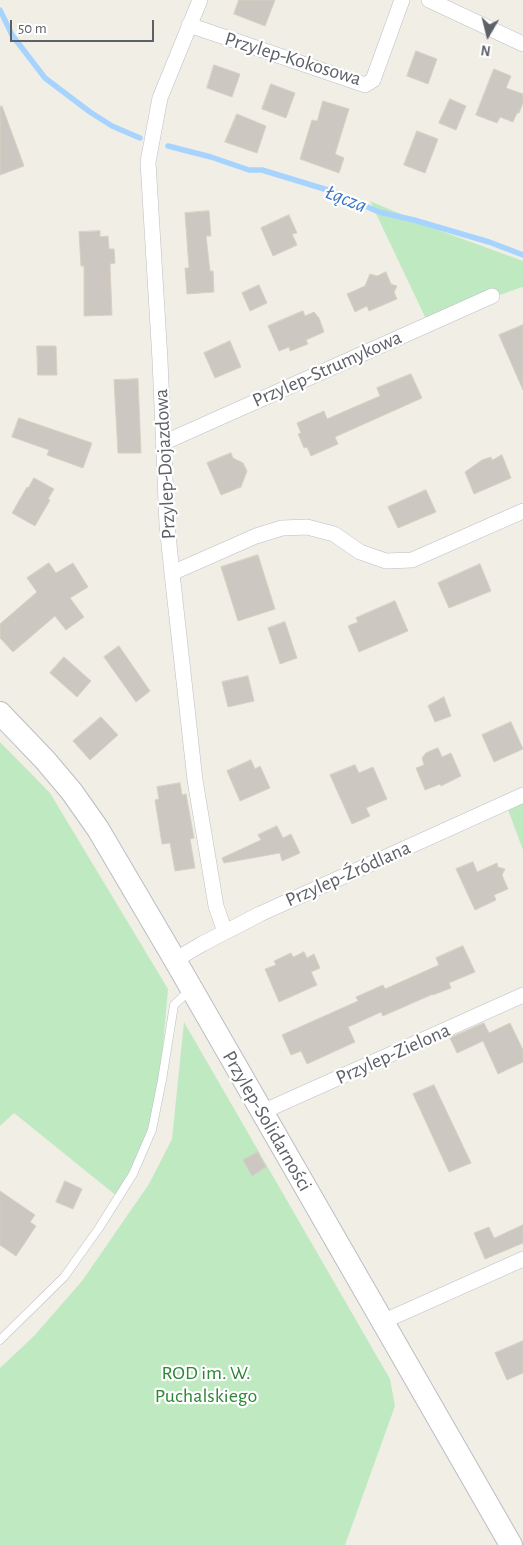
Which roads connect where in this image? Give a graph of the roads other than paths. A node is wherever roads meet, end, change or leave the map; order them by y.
1 (200, 0) edge
2 (402, 0) edge
3 (429, 0) edge
4 (189, 25) junction
5 (523, 44) edge
6 (492, 296) dead end
7 (163, 443) junction
8 (523, 512) edge
9 (172, 573) junction
10 (0, 713) edge
11 (523, 795) edge
12 (225, 932) junction
13 (175, 960) junction
14 (192, 989) junction
15 (523, 996) edge
16 (262, 1112) junction
17 (523, 1260) edge
18 (382, 1322) junction
19 (0, 1340) edge
20 (511, 1545) edge

1 - 4 street, Przylep-Dojazdowa
2 - 4 street, Przylep-Kokosowa
3 - 5 street
4 - 7 street, Przylep-Dojazdowa
6 - 7 street, Przylep-Strumykowa
7 - 9 street, Przylep-Dojazdowa
8 - 9 street
9 - 12 street, Przylep-Dojazdowa
10 - 13 main road, Przylep-Solidarności
11 - 12 street, Przylep-Źródlana
12 - 13 street, Przylep-Źródlana
13 - 14 main road, Przylep-Solidarności
14 - 16 main road, Przylep-Solidarności
14 - 19 lane
15 - 16 street, Przylep-Zielona
16 - 18 main road, Przylep-Solidarności
17 - 18 street
18 - 20 main road, Przylep-Solidarności

